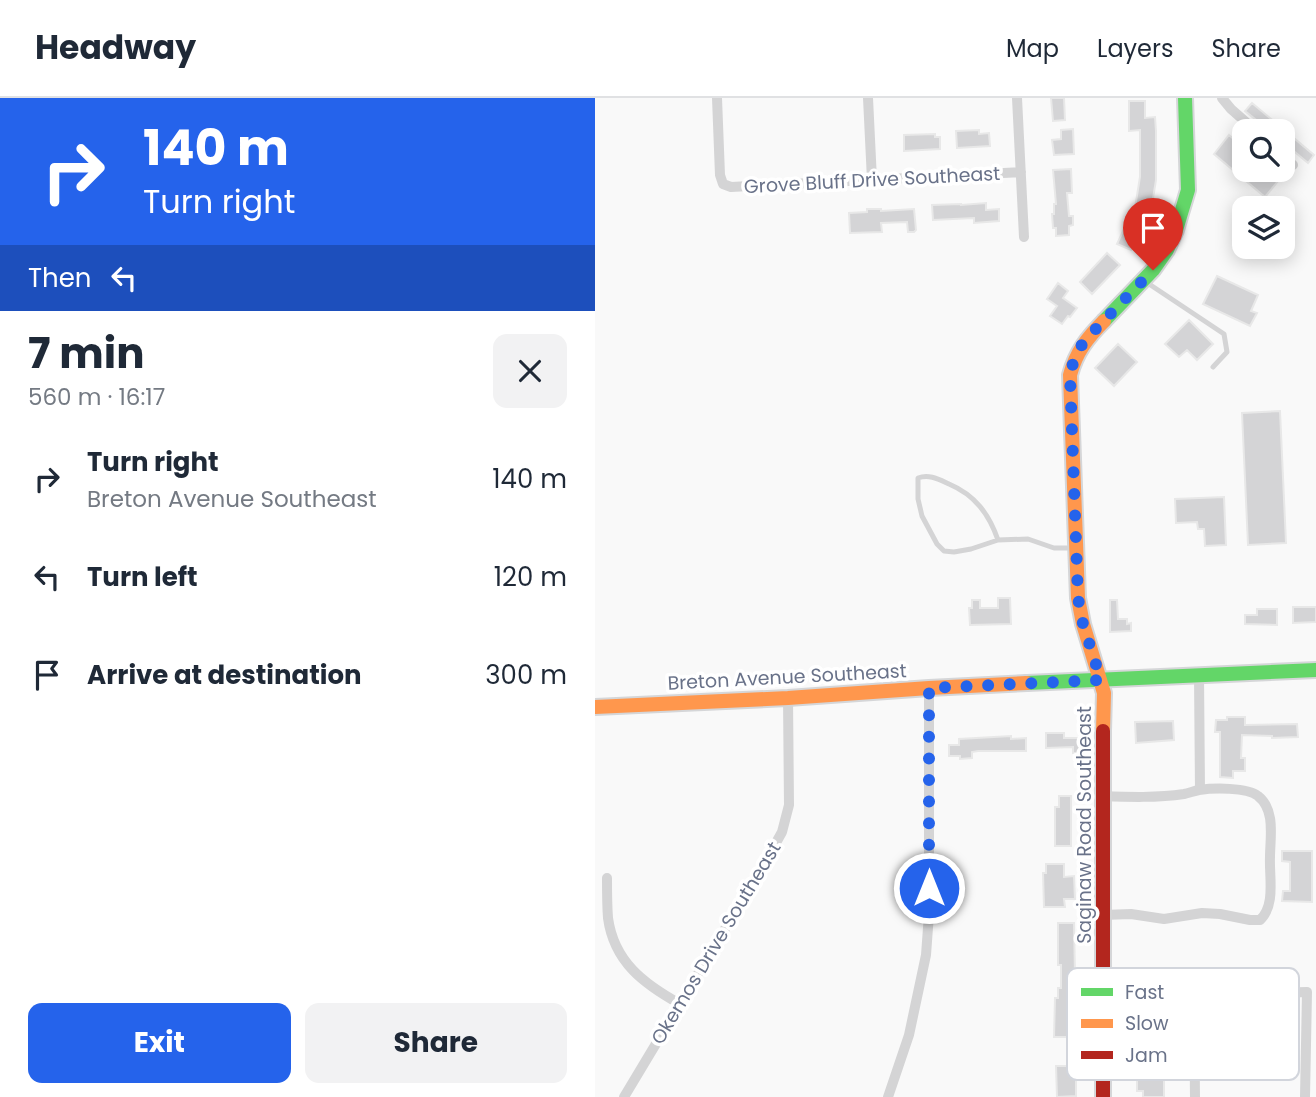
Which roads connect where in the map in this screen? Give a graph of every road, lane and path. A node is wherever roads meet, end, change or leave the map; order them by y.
1 (717, 98) edge
2 (869, 98) edge
3 (1017, 98) edge
4 (1185, 98) edge
5 (1222, 98) edge
6 (1242, 119) edge
7 (1021, 172) junction
8 (872, 180) junction
9 (1024, 237) dead end
10 (1143, 280) junction
11 (1213, 367) dead end
12 (998, 540) junction
13 (1076, 548) junction
14 (1316, 670) edge
15 (1199, 676) junction
16 (1101, 680) junction
17 (929, 688) junction
18 (788, 698) junction
19 (595, 706) edge
20 (1200, 790) junction
21 (1102, 796) junction
22 (607, 878) dead end
23 (1103, 915) junction
24 (1103, 968) edge
25 (1299, 992) edge
26 (680, 1004) junction
27 (624, 1097) edge
28 (888, 1097) edge
29 (1305, 1097) edge

1 - 8 street, Grove Bluff Drive Southeast
2 - 8 street
3 - 7 street
4 - 10 street, Saginaw Road Southeast
5 - 6 street
7 - 8 street, Grove Bluff Drive Southeast
7 - 9 street
10 - 11 lane
10 - 13 street, Saginaw Road Southeast
12 - 12 lane
12 - 13 lane
13 - 16 street, Saginaw Road Southeast
14 - 15 street, Breton Avenue Southeast
15 - 16 street, Breton Avenue Southeast
15 - 20 street
16 - 17 street, Breton Avenue Southeast
16 - 21 street, Saginaw Road Southeast
17 - 18 street, Breton Avenue Southeast
17 - 28 street
18 - 19 street, Breton Avenue Southeast
18 - 26 street, Okemos Drive Southeast
20 - 21 street
20 - 23 street
21 - 23 street, Saginaw Road Southeast
22 - 26 street
23 - 24 street, Saginaw Road Southeast
25 - 29 street
26 - 27 street, Okemos Drive Southeast

